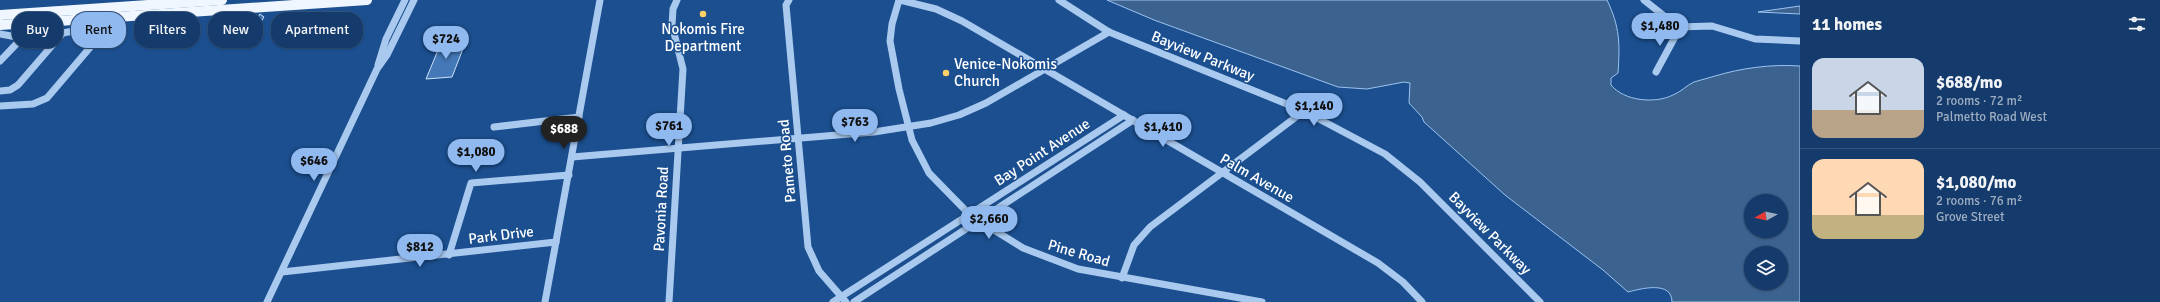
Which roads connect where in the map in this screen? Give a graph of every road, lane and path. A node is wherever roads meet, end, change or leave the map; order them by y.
1 (224, 0) edge
2 (367, 0) edge
3 (405, 0) edge
4 (414, 0) edge
5 (600, 0) edge
6 (677, 0) edge
7 (900, 0) edge
8 (1059, 0) edge
9 (1644, 0) edge
10 (787, 2) edge
11 (105, 8) junction
12 (125, 12) edge
13 (0, 15) edge
14 (126, 16) edge
15 (0, 19) edge
16 (71, 20) edge
17 (0, 25) edge
18 (1678, 27) junction
19 (1109, 32) junction
20 (0, 34) edge
21 (12, 36) edge
22 (1800, 41) edge
23 (13, 48) edge
24 (50, 48) edge
25 (90, 48) edge
26 (0, 62) edge
27 (377, 69) junction
28 (1046, 69) junction
29 (1656, 72) dead end
30 (0, 91) edge
31 (0, 106) edge
32 (1304, 111) junction
33 (1124, 115) junction
34 (579, 118) junction
35 (1133, 120) junction
36 (494, 127) dead end
37 (908, 128) junction
38 (798, 138) junction
39 (678, 148) junction
40 (572, 157) junction
41 (1222, 172) junction
42 (569, 176) junction
43 (970, 216) junction
44 (978, 221) junction
45 (556, 242) junction
46 (449, 255) junction
47 (282, 272) junction
48 (1122, 278) junction
49 (843, 300) edge
50 (267, 302) edge
51 (545, 302) edge
52 (669, 302) edge
53 (833, 302) edge
54 (854, 302) edge
55 (1262, 302) edge
56 (1422, 302) edge
57 (1540, 302) edge

1 - 11 main road
1 - 12 main road
2 - 14 main road
3 - 27 street
4 - 27 street
5 - 34 street
6 - 39 street, Pavonia Road
7 - 28 street, Palm Avenue
7 - 37 street, Pine Road
8 - 19 street, Bayview Parkway
9 - 18 street
10 - 38 street, Pameto Road
11 - 13 main road
11 - 15 main road
16 - 17 main road
18 - 22 street
18 - 29 street
19 - 28 street
19 - 32 street, Bayview Parkway
20 - 21 street
23 - 26 street
24 - 30 street
25 - 31 street
27 - 47 street
28 - 33 street, Palm Avenue
28 - 37 street
32 - 41 street
32 - 57 street, Bayview Parkway
33 - 35 street, Palm Avenue
33 - 43 street, Bay Point Avenue
34 - 36 street
34 - 40 street
35 - 41 street, Palm Avenue
35 - 44 street, Bay Point Avenue
37 - 38 street
37 - 43 street, Pine Road
38 - 39 street
38 - 49 street, Pameto Road
39 - 40 street
39 - 52 street, Pavonia Road
40 - 42 street
41 - 48 street
41 - 56 street, Palm Avenue
42 - 45 street
42 - 46 street
43 - 44 street, Pine Road
43 - 49 street, Bay Point Avenue
44 - 48 street, Pine Road
44 - 54 street, Bay Point Avenue
45 - 46 street, Park Drive
45 - 51 street
46 - 47 street, Park Drive
47 - 50 street
48 - 55 street, Pine Road
49 - 53 street, Bay Point Avenue

